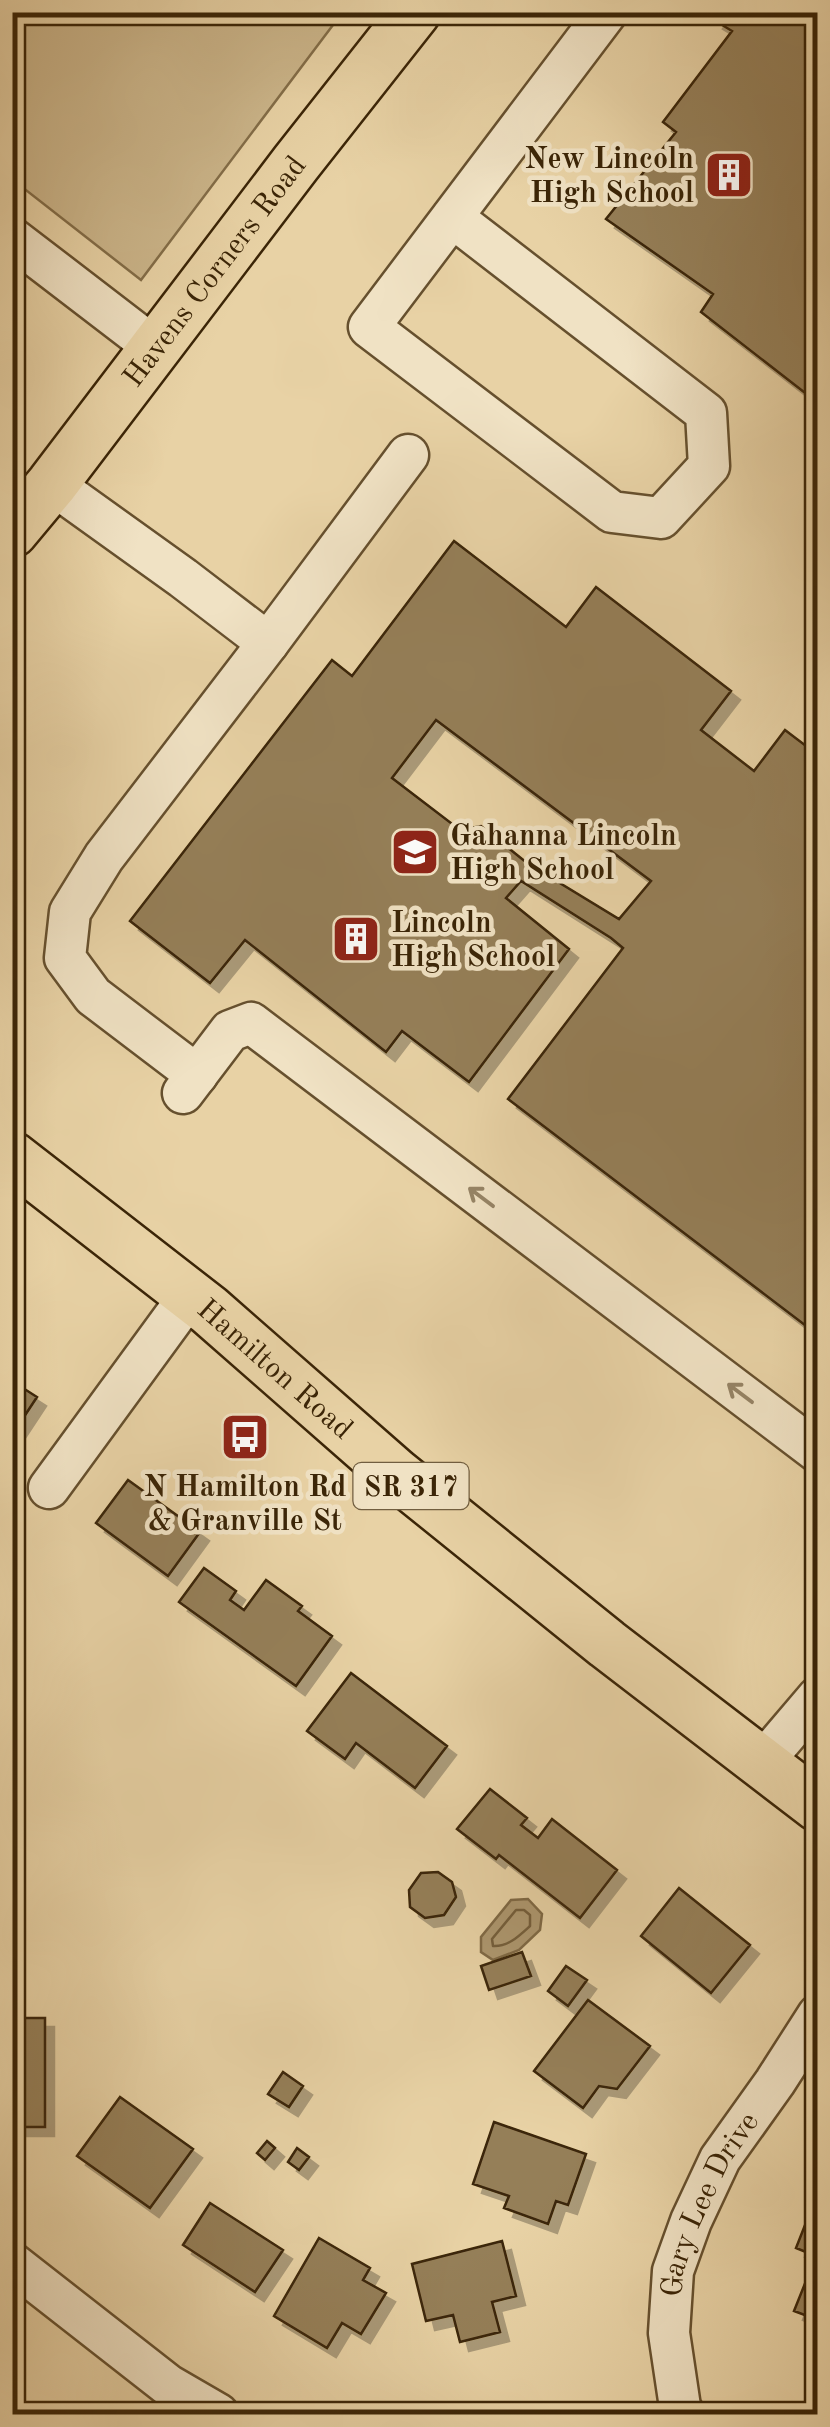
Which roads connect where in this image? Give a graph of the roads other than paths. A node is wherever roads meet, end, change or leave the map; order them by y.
1 (416, 12) edge
2 (607, 12) edge
3 (452, 217) junction
4 (12, 238) edge
5 (154, 347) junction
6 (408, 455) dead end
7 (27, 505) edge
8 (268, 642) junction
9 (12, 1157) edge
10 (190, 1295) junction
11 (818, 1452) edge
12 (49, 1488) dead end
13 (818, 1697) edge
14 (761, 1764) junction
15 (818, 1806) edge
16 (818, 2016) edge
17 (12, 2263) edge
18 (160, 2400) edge
19 (672, 2412) edge
20 (218, 2414) edge

1 - 5 main road, Havens Corners Road
2 - 3 street
3 - 3 street
4 - 5 street
5 - 7 main road, Havens Corners Road
6 - 8 street
7 - 8 street
11 -> 8 street
9 - 10 main road, Hamilton Road / SR 317
10 - 12 street
10 - 14 main road, Hamilton Road / SR 317
13 - 14 street
14 - 15 main road, Hamilton Road / SR 317
16 - 19 street, Gary Lee Drive
17 - 18 street
18 - 20 street

